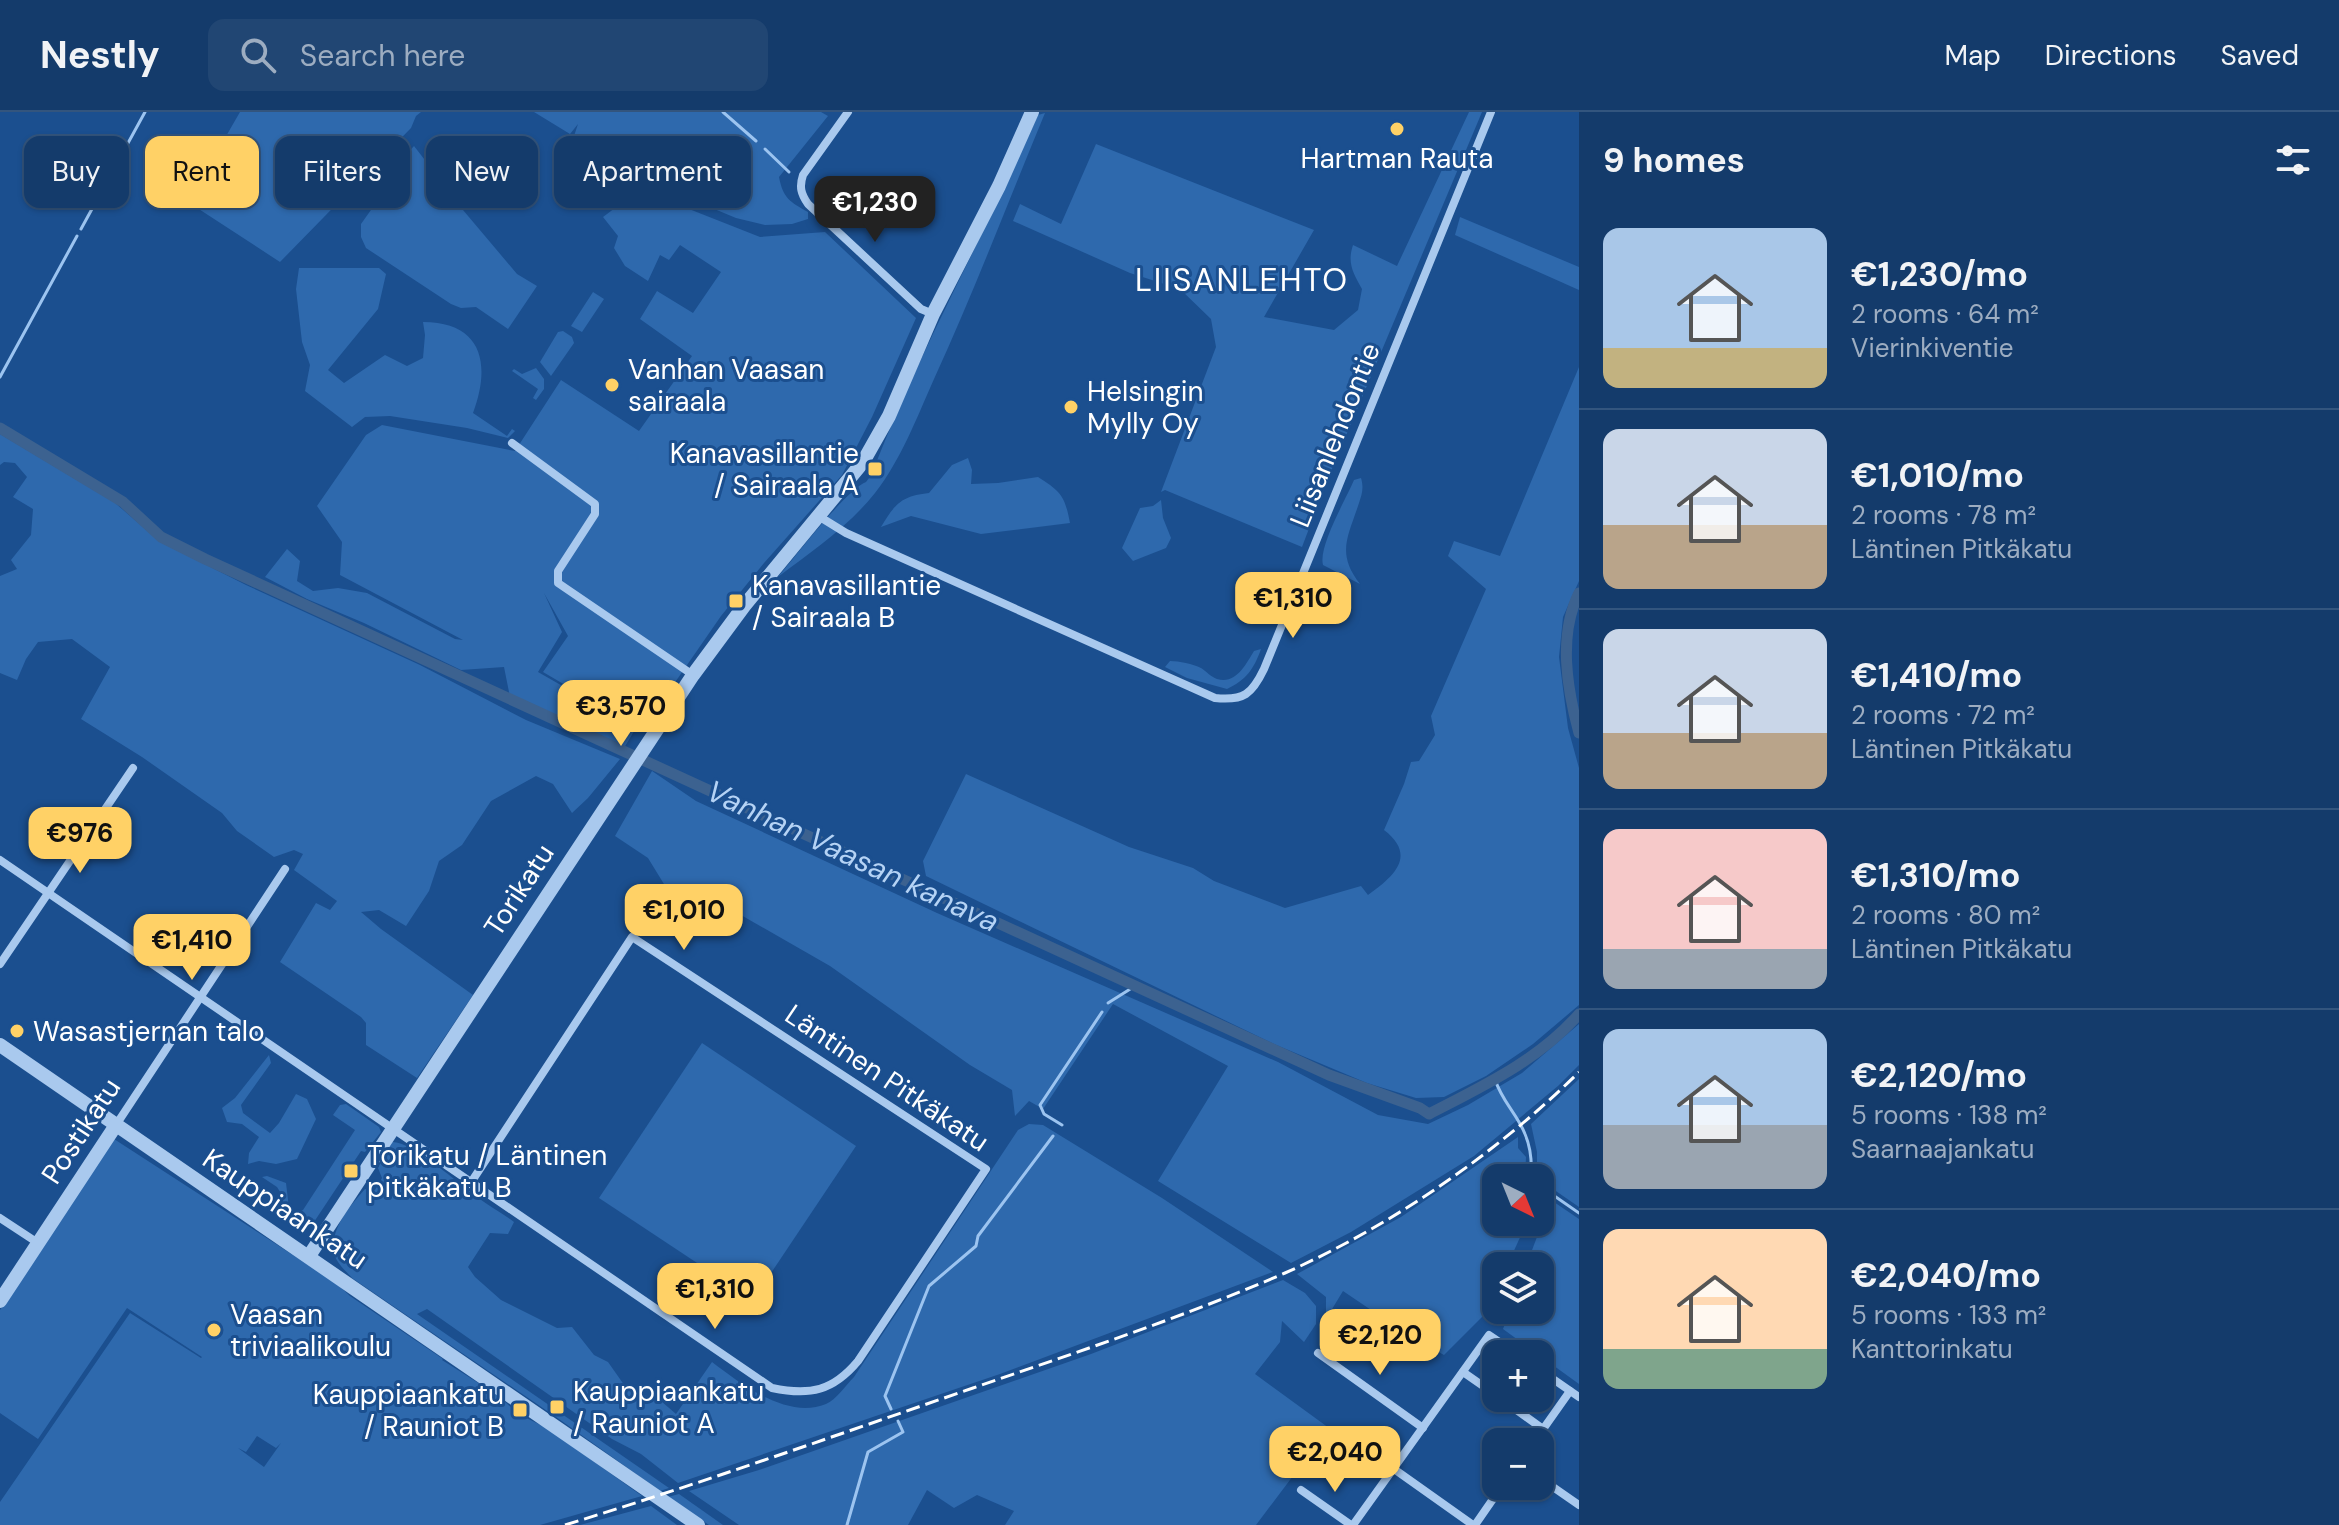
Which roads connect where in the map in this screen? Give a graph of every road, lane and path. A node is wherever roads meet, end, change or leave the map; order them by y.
1 (848, 112) edge
2 (1032, 112) edge
3 (1491, 112) edge
4 (933, 314) junction
5 (512, 443) dead end
6 (820, 517) junction
7 (693, 675) junction
8 (133, 768) dead end
9 (0, 860) edge
10 (285, 869) dead end
11 (48, 893) junction
12 (0, 964) edge
13 (201, 997) junction
14 (0, 1045) edge
15 (116, 1125) junction
16 (392, 1130) junction
17 (470, 1184) junction
18 (0, 1218) edge
19 (38, 1243) junction
20 (309, 1256) junction
21 (0, 1301) edge
22 (1482, 1345) edge
23 (1318, 1353) dead end
24 (1463, 1372) junction
25 (1554, 1380) edge
26 (1482, 1386) edge
27 (1570, 1391) junction
28 (1579, 1397) edge
29 (1519, 1412) edge
30 (1423, 1428) junction
31 (1542, 1428) edge
32 (1544, 1428) edge
33 (1394, 1469) junction
34 (1554, 1488) edge
35 (1301, 1490) dead end
36 (1492, 1500) edge
37 (1579, 1505) edge
38 (698, 1525) edge
39 (1352, 1525) edge
40 (1474, 1525) edge

1 - 4 street
2 - 4 street, Torikatu
3 - 6 street, Liisanlehdontie
4 - 6 street, Torikatu
5 - 7 street
6 - 7 street, Torikatu
7 - 16 street, Torikatu
8 - 11 street
9 - 11 street, Läntinen Pitkäkatu
10 - 13 street, Postikatu
11 - 12 street
11 - 13 street, Läntinen Pitkäkatu
13 - 15 street, Postikatu
13 - 16 street, Läntinen Pitkäkatu
14 - 15 street, Kauppiaankatu
15 - 19 street, Postikatu
15 - 20 street, Kauppiaankatu
16 - 17 street, Läntinen Pitkäkatu
16 - 20 street, Torikatu
17 - 17 street, Läntinen Pitkäkatu
18 - 19 street
19 - 21 street, Postikatu
20 - 38 street, Kauppiaankatu
22 - 24 street
23 - 30 street
24 - 26 street
24 - 30 street
25 - 27 street
27 - 28 street
27 - 32 street
29 - 31 street
30 - 33 street
33 - 39 street
33 - 40 street
34 - 37 street
35 - 39 street
36 - 40 street

